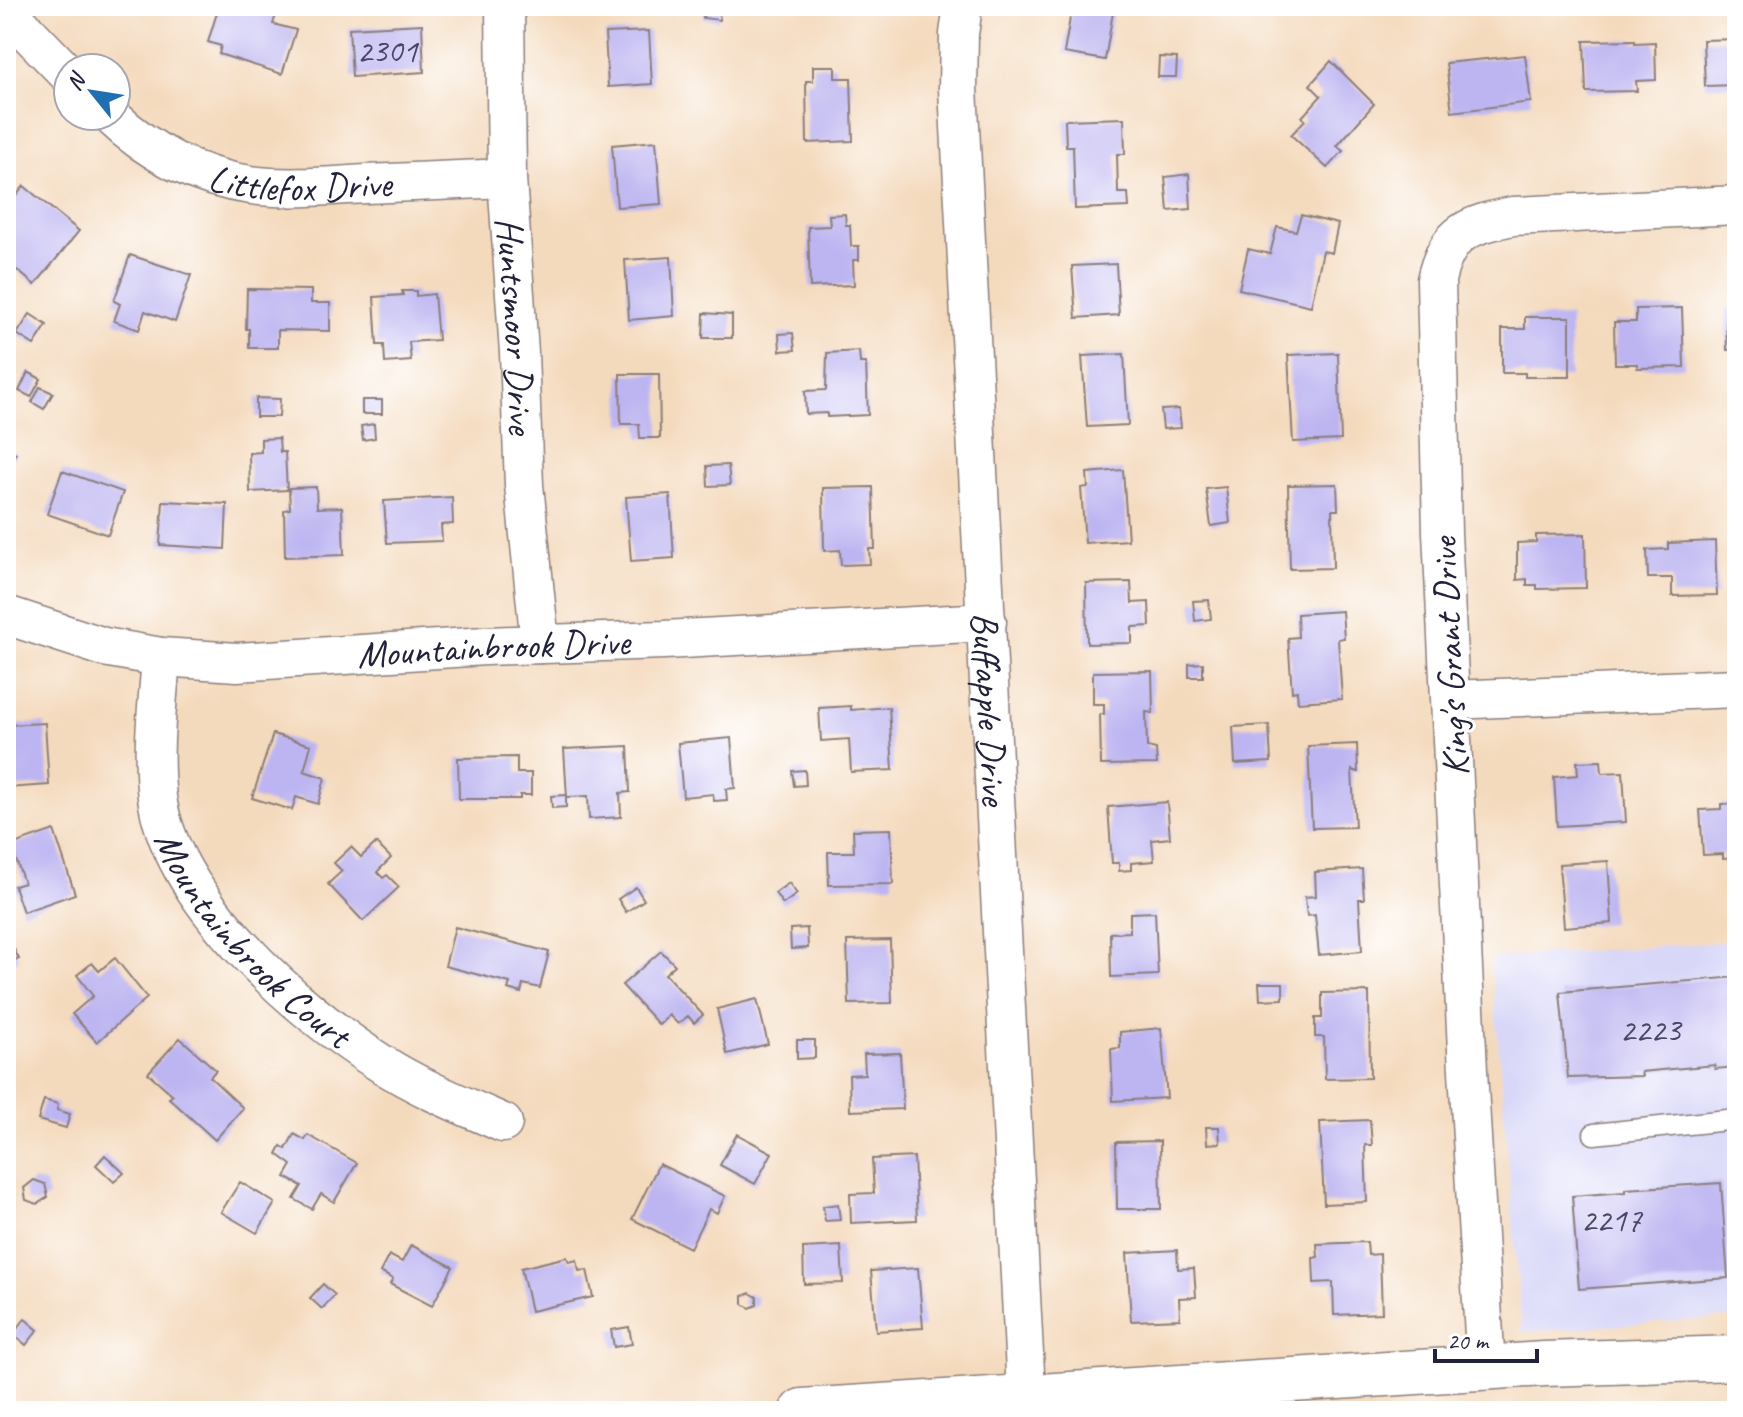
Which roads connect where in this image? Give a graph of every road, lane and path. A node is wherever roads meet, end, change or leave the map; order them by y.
1 (505, 6) edge
2 (963, 6) edge
3 (6, 10) edge
4 (52, 57) edge
5 (127, 132) edge
6 (507, 178) junction
7 (1737, 205) edge
8 (6, 615) edge
9 (987, 622) junction
10 (540, 644) junction
11 (161, 657) junction
12 (1737, 688) edge
13 (1451, 700) junction
14 (1737, 1119) edge
15 (503, 1123) dead end
16 (1594, 1134) dead end
17 (1737, 1358) edge
18 (1486, 1368) junction
19 (1027, 1404) edge
20 (802, 1411) edge

1 - 6 street, Huntsmoor Drive
2 - 9 street, Buffapple Drive
3 - 4 street
5 - 6 street, Littlefox Drive
6 - 10 street, Huntsmoor Drive
7 - 13 street, King's Grant Drive
8 - 11 street, Mountainbrook Drive
9 - 10 street, Mountainbrook Drive
9 - 19 street, Buffapple Drive
10 - 11 street, Mountainbrook Drive
11 - 15 street, Mountainbrook Court
12 - 13 street
13 - 18 street, King's Grant Drive
14 - 16 lane
17 - 18 main road
18 - 19 main road
19 - 20 main road

